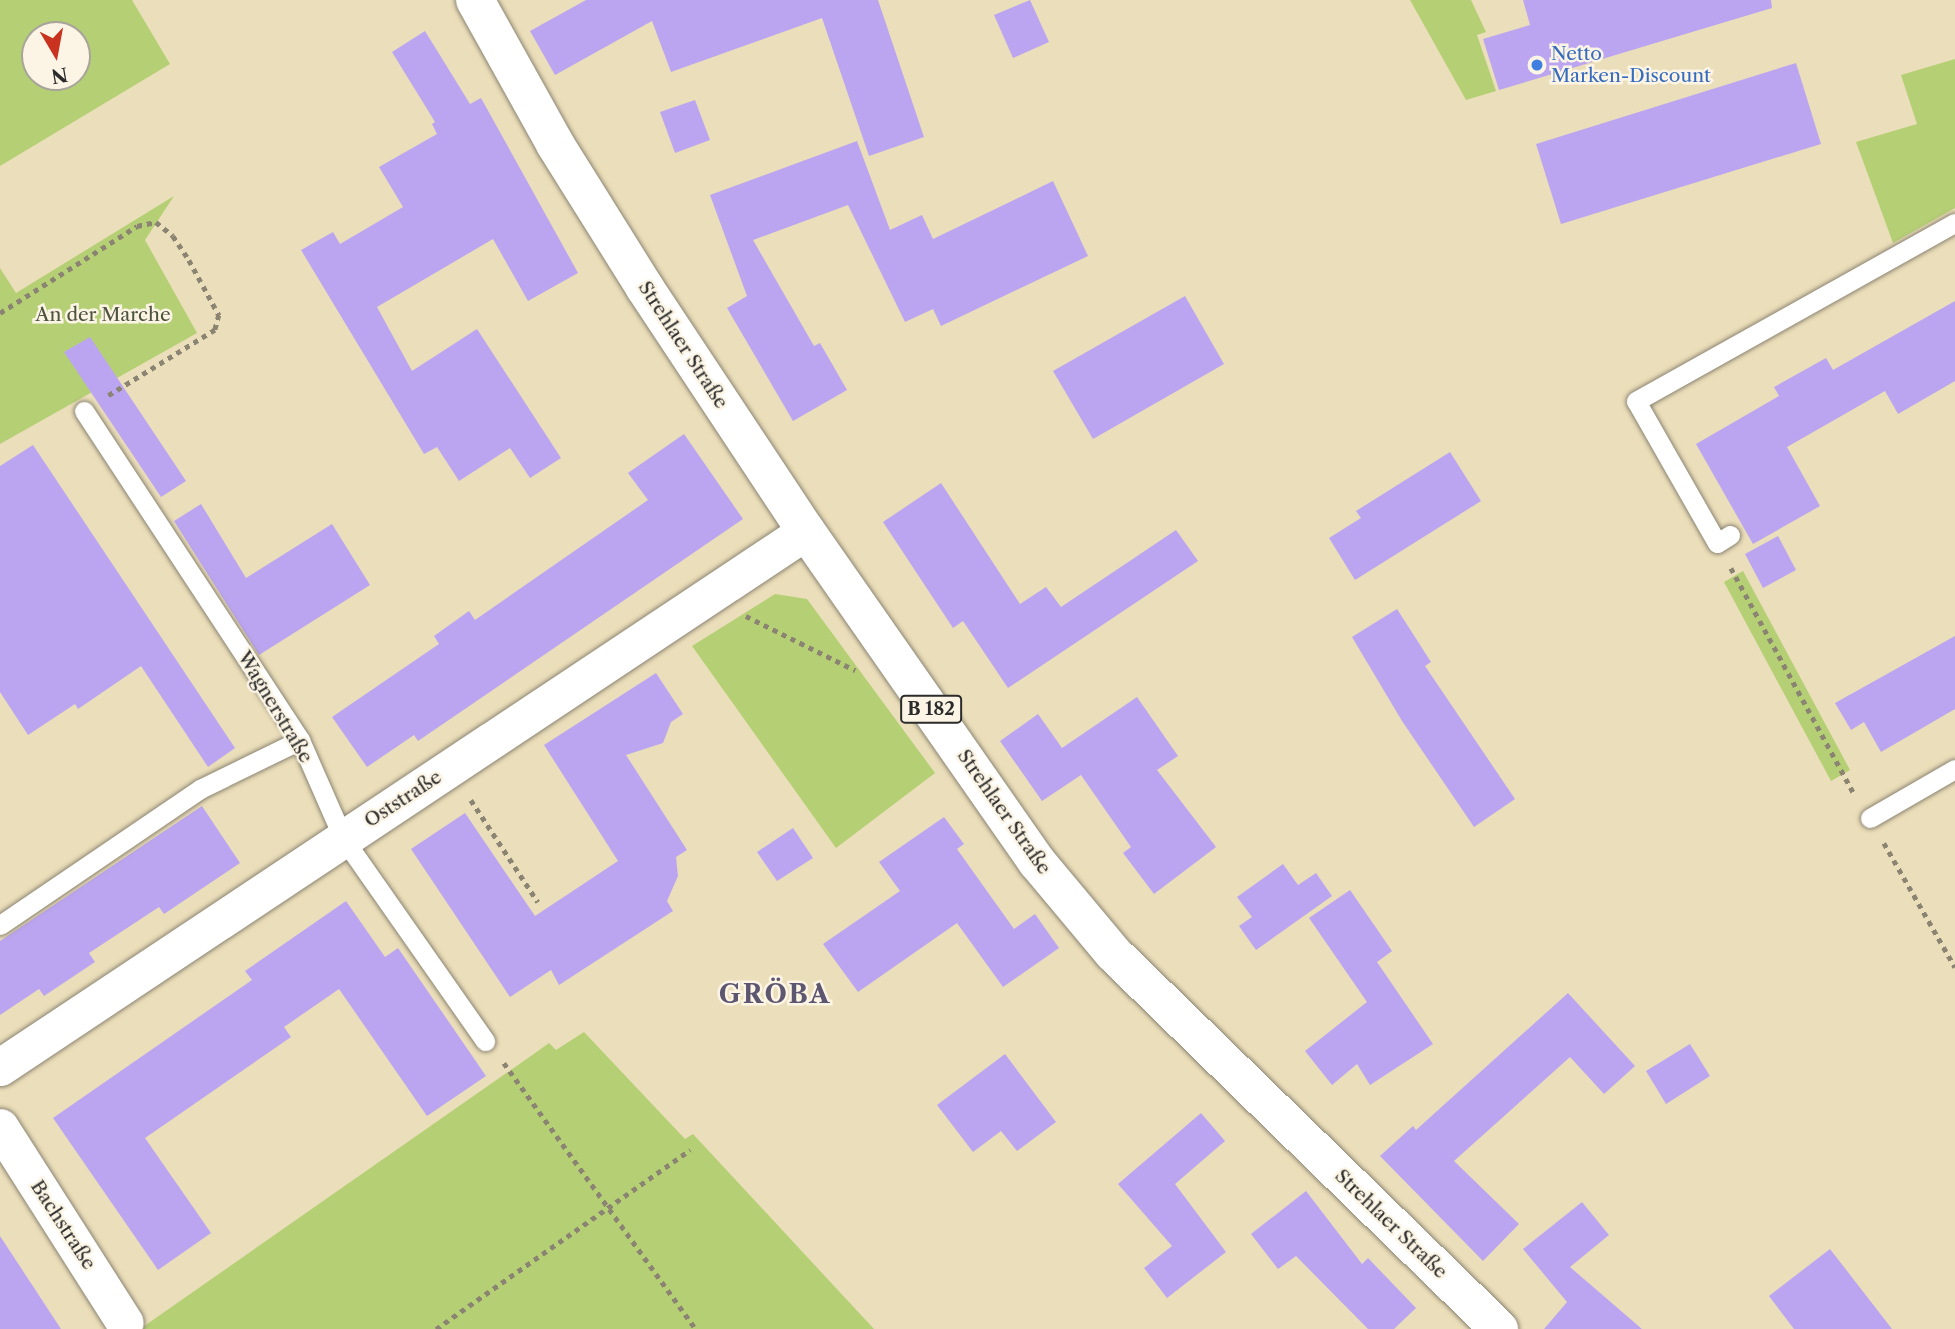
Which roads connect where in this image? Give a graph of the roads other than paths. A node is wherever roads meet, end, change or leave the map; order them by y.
1 (475, 0) edge
2 (1955, 223) edge
3 (84, 411) road end
4 (806, 531) junction
5 (1724, 539) road end
6 (300, 740) junction
7 (1955, 769) edge
8 (1870, 818) road end
9 (343, 838) junction
10 (0, 925) edge
11 (485, 1041) road end
12 (0, 1067) edge
13 (0, 1127) edge
14 (121, 1326) edge
15 (1499, 1329) edge

1 - 4 main road, Strehlaer Straße / B 182
2 - 5 lane
3 - 6 lane, Wagnerstraße
4 - 9 street, Oststraße
4 - 15 main road, Strehlaer Straße / B 182
6 - 9 lane, Wagnerstraße
6 - 10 lane
7 - 8 lane
9 - 11 lane, Wagnerstraße
9 - 12 street, Oststraße
13 - 14 street, Bachstraße

